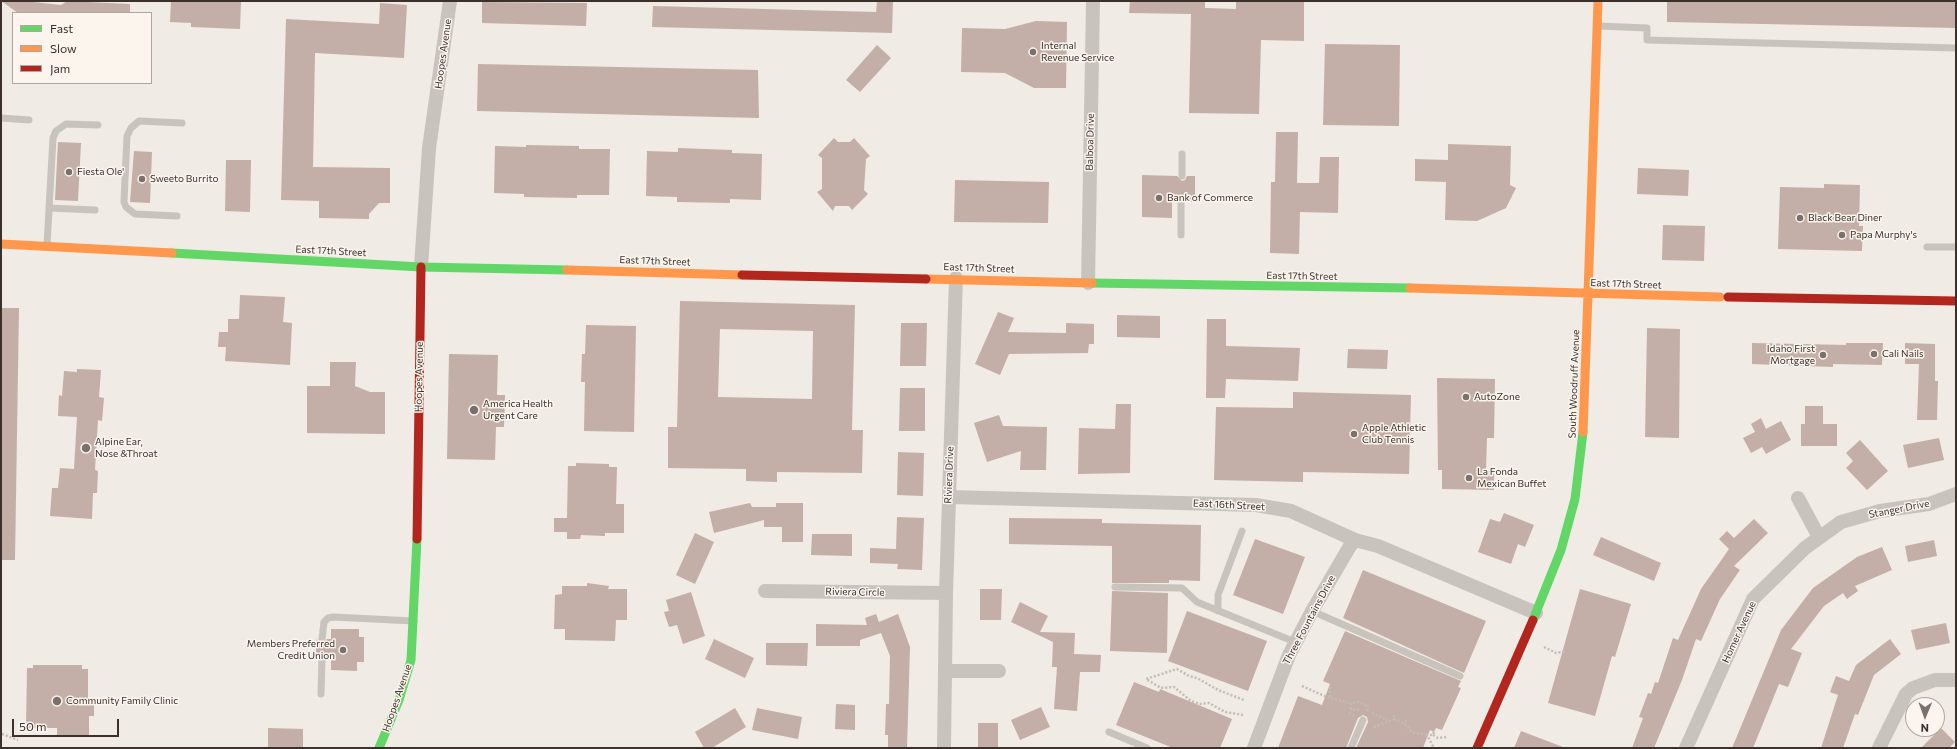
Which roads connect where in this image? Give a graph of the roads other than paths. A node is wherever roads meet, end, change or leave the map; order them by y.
1 (450, 1) edge
2 (1093, 1) edge
3 (1598, 1) edge
4 (1598, 26) junction
5 (1956, 48) edge
6 (1, 118) edge
7 (29, 120) dead end
8 (182, 123) dead end
9 (98, 125) dead end
10 (1182, 154) dead end
11 (1182, 176) dead end
12 (1181, 202) dead end
13 (49, 208) junction
14 (95, 210) dead end
15 (177, 216) dead end
16 (1181, 235) dead end
17 (1, 244) edge
18 (47, 246) junction
19 (1927, 247) dead end
20 (1956, 247) edge
21 (421, 267) junction
22 (956, 278) junction
23 (1088, 283) junction
24 (1588, 294) junction
25 (1956, 300) edge
26 (1956, 494) edge
27 (949, 497) junction
28 (1798, 498) dead end
29 (1242, 531) dead end
30 (1819, 537) junction
31 (1355, 540) junction
32 (1115, 587) dead end
33 (765, 591) dead end
34 (946, 593) junction
35 (1218, 611) junction
36 (1312, 611) junction
37 (1536, 613) junction
38 (414, 621) junction
39 (322, 639) dead end
40 (1295, 642) junction
41 (322, 660) dead end
42 (946, 671) junction
43 (999, 671) dead end
44 (1460, 676) dead end
45 (1956, 680) edge
46 (320, 694) dead end
47 (1363, 720) dead end
48 (1109, 732) dead end
49 (379, 748) edge
50 (944, 748) edge
51 (1147, 748) edge
52 (1254, 748) edge
53 (1351, 748) edge
54 (1477, 748) edge
55 (1686, 748) edge
56 (1879, 748) edge

1 - 21 street, Hoopes Avenue
2 - 23 street, Balboa Drive
3 - 4 main road, South Woodruff Avenue
4 - 5 lane
4 - 24 main road, South Woodruff Avenue
6 - 7 lane
8 - 15 lane
9 - 13 lane
10 - 11 lane
12 - 16 lane
13 - 14 lane
13 - 18 lane
17 - 18 main road, East 17th Street
18 - 21 main road, East 17th Street
19 - 20 lane
21 - 22 main road, East 17th Street
21 - 38 main road, Hoopes Avenue
22 - 23 main road, East 17th Street
22 - 27 street, Riviera Drive
23 - 24 main road, East 17th Street
24 - 25 main road, East 17th Street
24 - 37 main road, South Woodruff Avenue
26 - 30 street, Stanger Drive
27 - 31 street, East 16th Street
27 - 34 street, Riviera Drive
28 - 30 street
29 - 35 lane
30 - 55 street, Homer Avenue
31 - 36 street, Three Fountains Drive
31 - 37 street, East 16th Street
32 - 35 lane
33 - 34 street, Riviera Circle
34 - 42 street, Riviera Drive
35 - 40 lane
36 - 40 street, Three Fountains Drive
36 - 44 lane
37 - 54 main road, South Woodruff Avenue
38 - 39 lane
38 - 49 main road, Hoopes Avenue
40 - 52 street, Three Fountains Drive
41 - 46 lane
42 - 43 street
42 - 50 street, Riviera Drive
45 - 56 street
47 - 53 lane
48 - 51 lane

